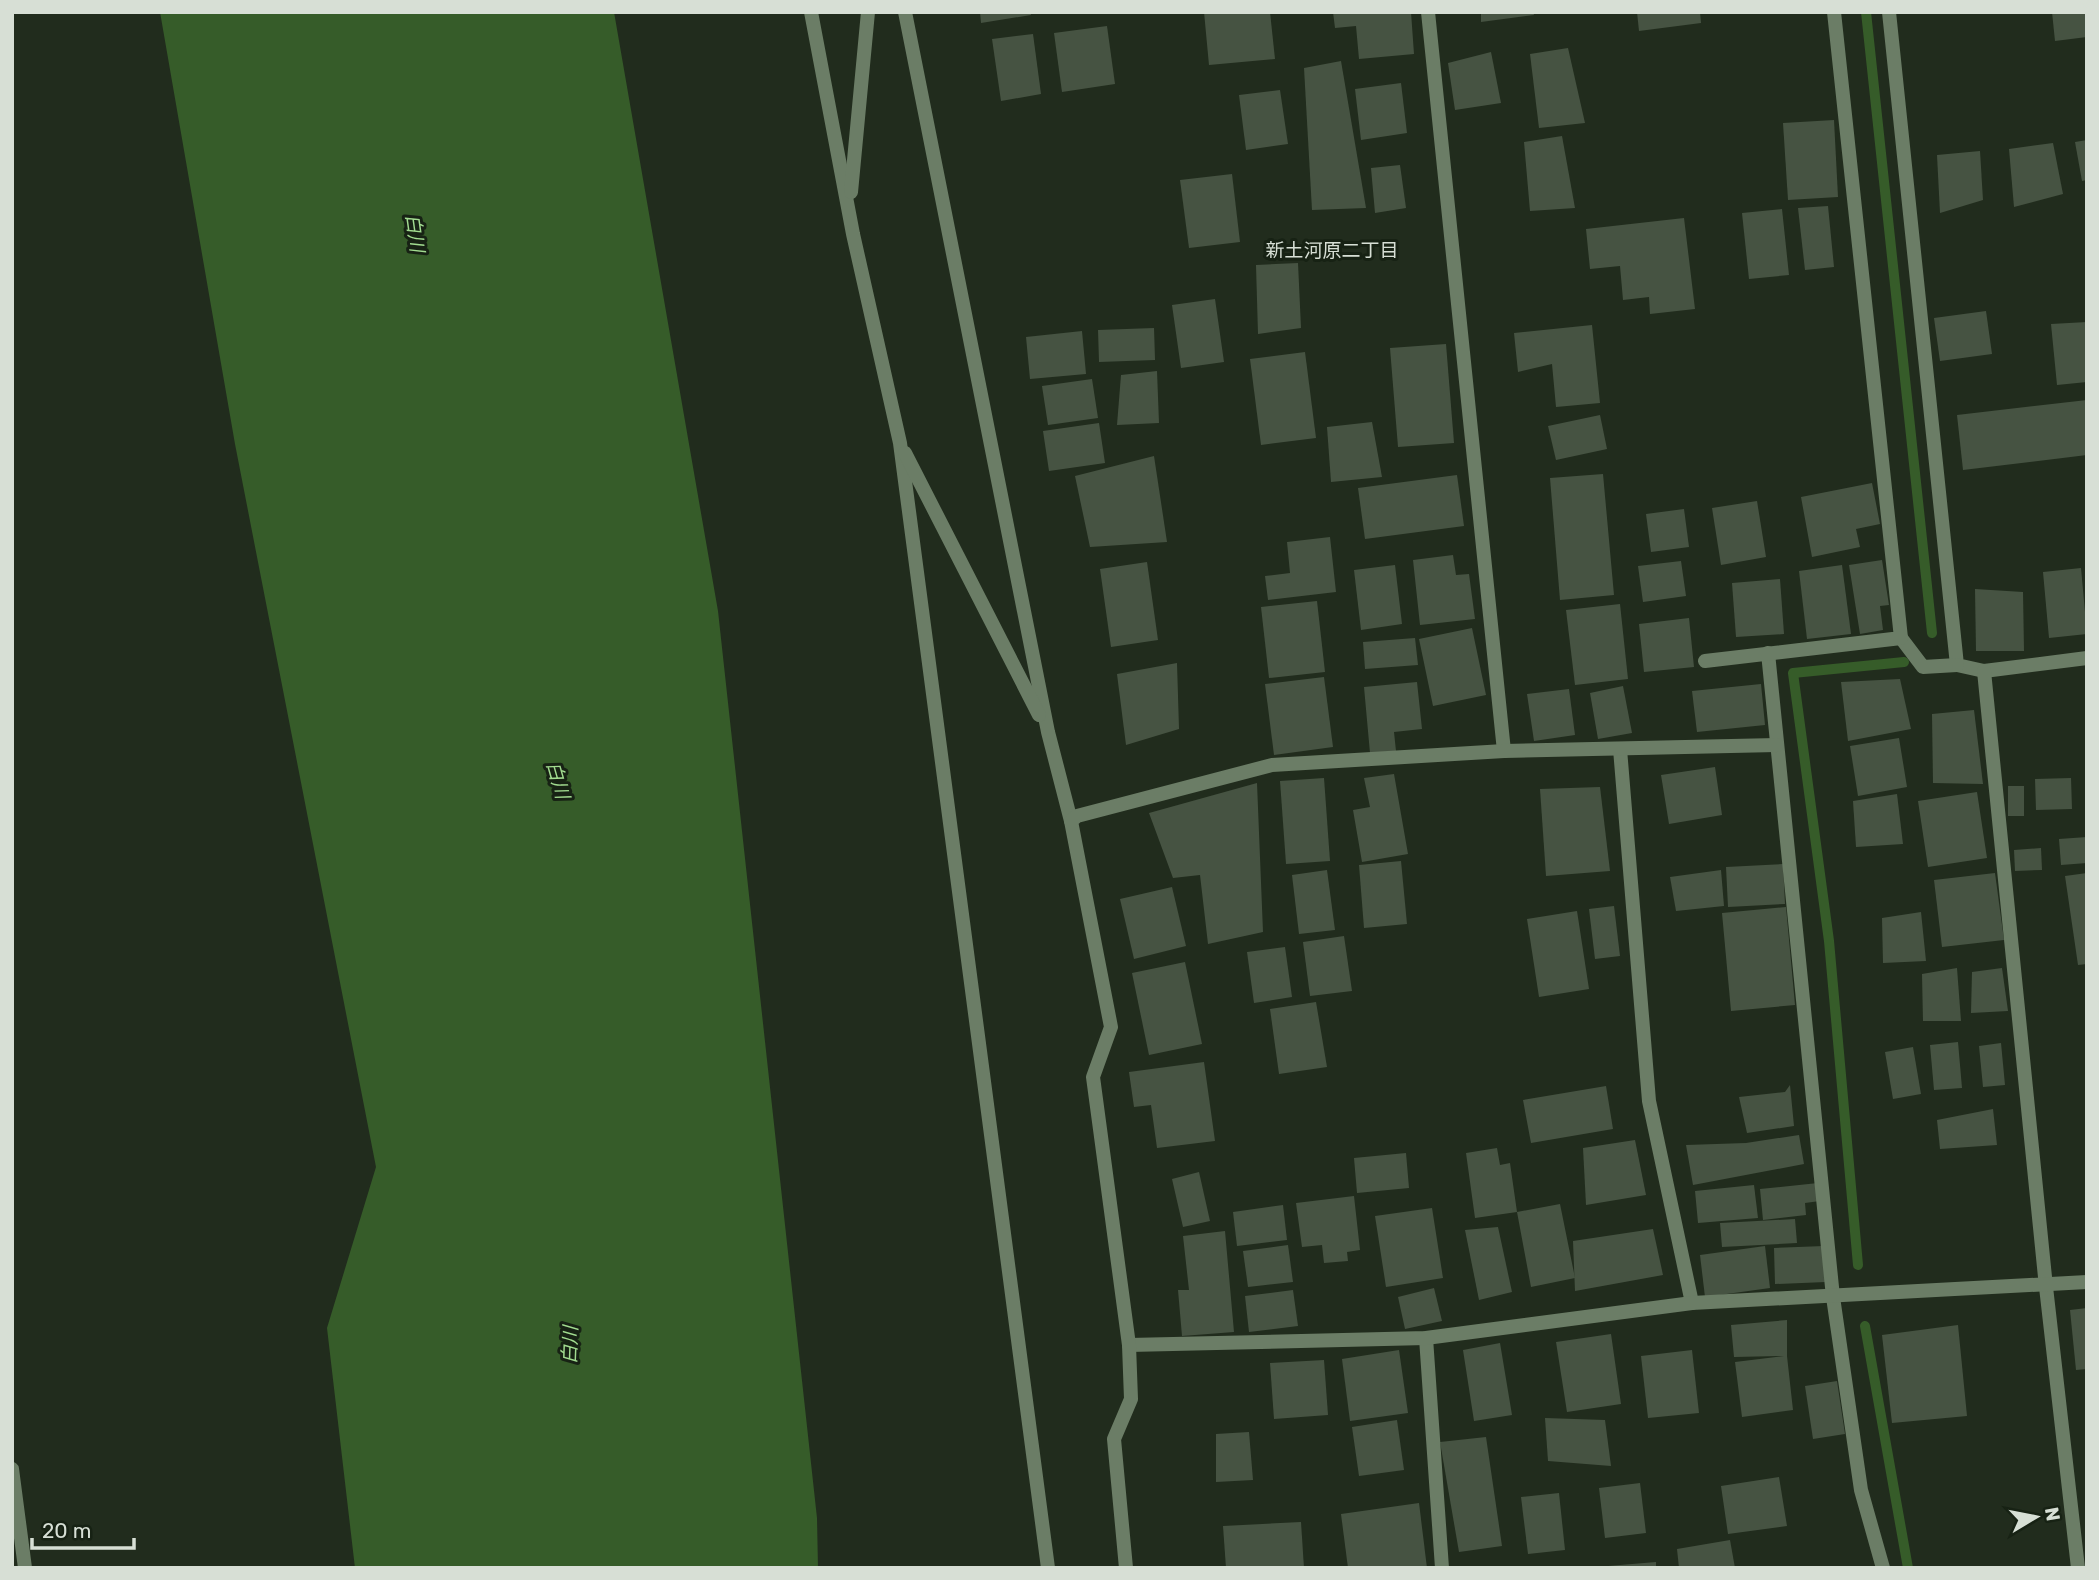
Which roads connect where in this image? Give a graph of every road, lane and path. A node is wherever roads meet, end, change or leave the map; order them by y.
1 (811, 12) edge
2 (868, 12) edge
3 (905, 12) edge
4 (1428, 12) edge
5 (1834, 12) edge
6 (1889, 12) edge
7 (849, 211) junction
8 (900, 443) junction
9 (1901, 638) junction
10 (1768, 653) junction
11 (2087, 658) edge
12 (1705, 661) dead end
13 (1956, 665) junction
14 (1984, 671) junction
15 (1048, 732) junction
16 (1777, 745) junction
17 (1620, 749) junction
18 (1504, 751) junction
19 (1071, 821) junction
20 (2087, 1282) edge
21 (2046, 1287) junction
22 (1833, 1297) junction
23 (1692, 1303) junction
24 (1426, 1338) junction
25 (1129, 1345) junction
26 (12, 1469) edge
27 (25, 1568) edge
28 (1048, 1568) edge
29 (1126, 1568) edge
30 (1442, 1568) edge
31 (1883, 1568) edge
32 (2078, 1568) edge

1 - 7 street
2 - 7 street
3 - 15 street
4 - 18 street
5 - 9 street
6 - 13 street
7 - 8 street
8 - 15 street
8 - 28 street
9 - 10 street
9 - 13 street
10 - 12 street
10 - 16 street
11 - 14 street
13 - 14 street
14 - 21 street
15 - 19 street
16 - 17 street
16 - 22 street
17 - 18 street
17 - 23 street
18 - 19 street
19 - 25 street
20 - 21 street
21 - 22 street
21 - 32 street
22 - 23 street
22 - 31 street
23 - 24 street
24 - 25 street
24 - 30 street
25 - 29 street
26 - 27 street

